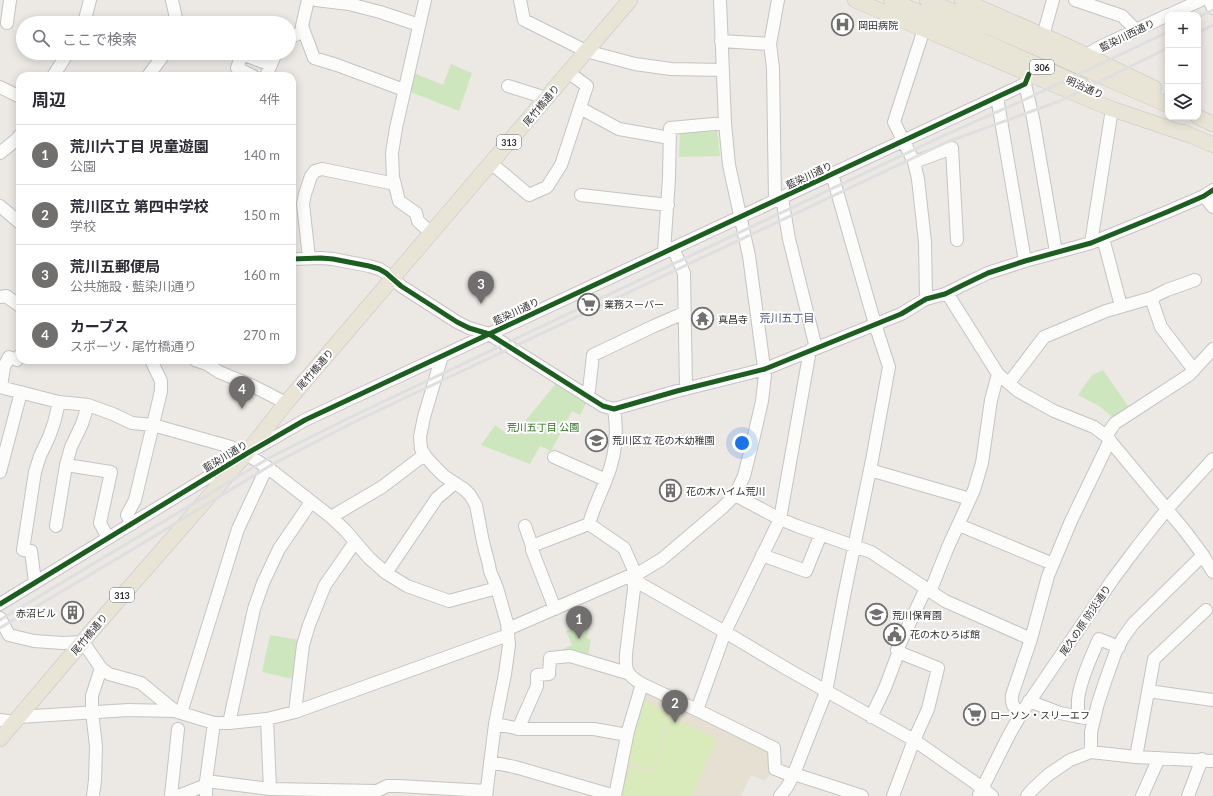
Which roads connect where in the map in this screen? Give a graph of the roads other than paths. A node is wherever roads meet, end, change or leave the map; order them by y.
1 (10, 0) edge
2 (90, 0) edge
3 (172, 0) edge
4 (308, 0) edge
5 (316, 0) edge
6 (425, 0) edge
7 (520, 0) edge
8 (630, 0) edge
9 (720, 0) edge
10 (778, 0) edge
11 (855, 0) edge
12 (891, 0) edge
13 (927, 0) edge
14 (962, 0) edge
15 (1052, 0) edge
16 (1075, 0) edge
17 (1200, 0) edge
18 (1209, 0) edge
19 (1213, 8) edge
20 (1174, 12) edge
21 (86, 16) edge
22 (175, 16) edge
23 (1165, 16) edge
24 (7, 23) dead end
25 (419, 25) junction
26 (924, 29) junction
27 (1136, 30) junction
28 (304, 31) junction
29 (296, 35) edge
30 (1043, 36) junction
31 (721, 41) junction
32 (770, 44) junction
33 (586, 51) junction
34 (1086, 55) junction
35 (63, 60) edge
36 (160, 60) edge
37 (240, 60) edge
38 (251, 60) edge
39 (273, 60) edge
40 (723, 70) junction
41 (268, 71) edge
42 (56, 72) edge
43 (151, 72) edge
44 (245, 72) edge
45 (568, 72) junction
46 (1027, 79) junction
47 (508, 86) dead end
48 (0, 87) edge
49 (404, 90) junction
50 (1165, 94) edge
51 (16, 95) edge
52 (998, 97) junction
53 (546, 98) junction
54 (1165, 104) edge
55 (580, 108) junction
56 (1112, 109) junction
57 (725, 123) junction
58 (1192, 136) junction
59 (670, 138) junction
60 (904, 140) junction
61 (16, 141) edge
62 (1213, 145) edge
63 (0, 153) edge
64 (914, 162) junction
65 (491, 163) junction
66 (832, 174) junction
67 (395, 184) junction
68 (1209, 193) edge
69 (580, 195) dead end
70 (779, 199) junction
71 (668, 205) junction
72 (0, 206) edge
73 (1213, 207) edge
74 (740, 218) junction
75 (16, 220) edge
76 (431, 233) junction
77 (1103, 238) junction
78 (957, 240) dead end
79 (1091, 243) junction
80 (669, 250) junction
81 (1056, 252) junction
82 (309, 258) junction
83 (296, 259) edge
84 (1025, 260) junction
85 (393, 279) junction
86 (1195, 280) dead end
87 (947, 293) junction
88 (0, 297) edge
89 (1151, 298) junction
90 (926, 299) junction
91 (16, 303) edge
92 (1121, 306) junction
93 (684, 313) junction
94 (875, 324) junction
95 (489, 334) junction
96 (813, 349) junction
97 (442, 356) junction
98 (1211, 356) edge
99 (16, 360) edge
100 (153, 364) edge
101 (207, 364) edge
102 (764, 369) junction
103 (1194, 370) junction
104 (998, 374) junction
105 (1009, 384) junction
106 (0, 387) edge
107 (686, 389) junction
108 (21, 392) junction
109 (586, 395) junction
110 (59, 402) junction
111 (286, 403) junction
112 (88, 404) junction
113 (614, 409) junction
114 (153, 426) junction
115 (5, 434) edge
116 (1108, 438) junction
117 (246, 454) junction
118 (424, 455) junction
119 (554, 457) dead end
120 (1213, 460) edge
121 (66, 465) junction
122 (268, 467) junction
123 (870, 470) junction
124 (0, 472) edge
125 (606, 480) junction
126 (456, 483) junction
127 (735, 495) junction
128 (970, 499) junction
129 (311, 502) junction
130 (1167, 509) junction
131 (332, 517) junction
132 (780, 519) junction
133 (132, 524) junction
134 (589, 524) junction
135 (959, 525) junction
136 (56, 526) dead end
137 (525, 526) dead end
138 (821, 534) junction
139 (108, 538) junction
140 (355, 542) junction
141 (532, 546) junction
142 (854, 546) junction
143 (762, 555) junction
144 (1203, 555) junction
145 (1053, 564) junction
146 (1213, 572) edge
147 (386, 573) junction
148 (634, 576) junction
149 (35, 582) junction
150 (497, 588) junction
151 (928, 590) junction
152 (0, 604) edge
153 (555, 609) junction
154 (1206, 610) dead end
155 (0, 618) edge
156 (508, 632) junction
157 (725, 632) junction
158 (1031, 639) junction
159 (82, 642) junction
160 (1119, 647) junction
161 (899, 651) junction
162 (101, 668) junction
163 (627, 673) junction
164 (642, 684) junction
165 (1148, 691) junction
166 (826, 692) junction
167 (1213, 700) edge
168 (1029, 701) junction
169 (697, 710) junction
170 (92, 712) junction
171 (178, 712) junction
172 (295, 712) junction
173 (1021, 714) junction
174 (871, 717) junction
175 (1078, 717) junction
176 (17, 719) junction
177 (267, 719) junction
178 (0, 720) edge
179 (1094, 720) junction
180 (214, 723) junction
181 (229, 723) junction
182 (495, 724) junction
183 (178, 729) dead end
184 (518, 729) junction
185 (627, 735) junction
186 (0, 739) edge
187 (914, 740) junction
188 (1091, 752) junction
189 (1136, 757) junction
190 (1159, 758) junction
191 (1208, 760) edge
192 (490, 762) junction
193 (793, 775) junction
194 (206, 787) edge
195 (270, 789) junction
196 (317, 793) edge
197 (487, 793) edge
198 (984, 794) edge
199 (93, 796) edge
200 (171, 796) edge
201 (178, 796) edge
202 (615, 796) edge
203 (780, 796) edge
204 (862, 796) edge
205 (893, 796) edge
206 (1027, 796) edge
207 (1142, 796) edge
208 (1188, 796) edge

1 - 24 street
2 - 21 street
3 - 22 street
4 - 28 street
5 - 25 street
6 - 25 street
7 - 33 street
8 - 33 main road, 尾竹橋通り / 313
9 - 31 street
10 - 32 street
11 - 26 main road, 306
12 - 58 main road, 明治通り / 306
13 - 54 main road, 明治通り / 306
14 - 30 main road
15 - 30 street
16 - 27 street
17 - 20 street, 藍染川西通り
18 - 19 street
23 - 27 street, 藍染川西通り
25 - 49 street
26 - 46 main road, 306
26 - 60 street
27 - 34 street, 藍染川西通り
28 - 29 street
28 - 49 street
30 - 34 main road
31 - 32 street
31 - 40 street
32 - 70 street
33 - 40 street
33 - 45 main road, 尾竹橋通り / 313
34 - 50 main road
35 - 42 street
36 - 43 street
37 - 44 street
38 - 41 street
39 - 41 street
40 - 57 street
45 - 53 main road, 尾竹橋通り / 313
45 - 55 street
46 - 52 street, 藍染川通り
46 - 56 main road, 306
46 - 81 street
47 - 53 street
48 - 51 street
49 - 67 street
52 - 60 street, 藍染川通り
52 - 84 street
53 - 65 main road, 尾竹橋通り / 313
55 - 59 street
55 - 65 street
56 - 58 main road, 306
56 - 79 street
57 - 59 street
57 - 74 street
58 - 62 main road, 明治通り / 306
59 - 71 street
60 - 64 street
60 - 66 street, 藍染川通り
61 - 63 street
64 - 78 street
64 - 90 street
65 - 76 main road, 尾竹橋通り / 313
66 - 70 street, 藍染川通り
66 - 94 street
67 - 76 street
67 - 82 street
68 - 73 street
68 - 77 street
69 - 71 street
70 - 74 street, 藍染川通り
70 - 96 street
71 - 80 street
72 - 75 street
74 - 80 street, 藍染川通り
74 - 102 street
76 - 85 main road, 尾竹橋通り / 313
77 - 79 street
77 - 92 street
79 - 81 street
80 - 93 street
80 - 95 street, 藍染川通り
81 - 84 street
82 - 83 street
82 - 85 street
84 - 87 street
85 - 95 street
85 - 111 main road, 尾竹橋通り / 313
86 - 89 street
87 - 90 street
87 - 104 street
88 - 91 street
89 - 92 street
89 - 103 street
90 - 94 street
92 - 105 street
93 - 107 street
93 - 109 street
94 - 96 street
94 - 123 street
95 - 97 street, 藍染川通り
95 - 109 street
96 - 102 street
96 - 132 street
97 - 117 street, 藍染川通り
97 - 118 street
98 - 103 street
99 - 106 street
100 - 114 street
101 - 111 street
102 - 107 street
102 - 127 street
103 - 116 street
104 - 105 street
104 - 128 street
105 - 116 street
106 - 108 street
107 - 113 street
108 - 110 street
108 - 115 street
109 - 113 street
110 - 112 street
110 - 149 street
111 - 117 main road, 尾竹橋通り / 313
112 - 114 street
112 - 121 street
113 - 125 street
114 - 117 street
114 - 133 street
115 - 124 street
116 - 130 street
116 - 145 street
117 - 122 street
117 - 133 street, 藍染川通り
117 - 159 main road, 尾竹橋通り / 313
118 - 126 street
118 - 131 street
119 - 125 street
120 - 130 street, 尾久の原 防災通り
121 - 136 street
121 - 139 street
122 - 129 street
122 - 171 street
123 - 128 street
123 - 142 street
125 - 134 street
126 - 147 street
126 - 150 street
127 - 132 street
127 - 148 street
128 - 135 street
129 - 131 street
129 - 181 street
130 - 144 street
130 - 168 street, 尾久の原 防災通り
131 - 140 street
132 - 138 street
132 - 143 street
133 - 139 street, 藍染川通り
134 - 141 street
134 - 148 street
135 - 145 street
135 - 151 street
137 - 141 street
138 - 142 street
138 - 143 street
139 - 149 street, 藍染川通り
140 - 147 street
140 - 172 street
141 - 153 street
142 - 151 street
142 - 166 street
143 - 157 street
144 - 146 street
144 - 160 street
145 - 158 street
147 - 150 street
148 - 153 street
148 - 157 street
148 - 163 street
149 - 152 street, 藍染川通り
150 - 156 street
151 - 158 street
151 - 161 street
153 - 156 street
154 - 165 street
155 - 159 street
156 - 172 street
156 - 182 street
157 - 166 street
157 - 169 street
158 - 173 street
159 - 162 street
159 - 176 main road, 尾竹橋通り / 313
160 - 175 street
160 - 179 street
161 - 174 street
161 - 187 street
162 - 170 street
162 - 171 street
163 - 164 street
163 - 184 street
164 - 169 street
164 - 185 street
165 - 167 street
165 - 189 street
166 - 174 street
166 - 193 street
168 - 173 street, 尾久の原 防災通り
168 - 175 street
169 - 193 street
170 - 171 street
170 - 176 street
170 - 199 street
171 - 180 street
172 - 177 street
173 - 198 street, 尾久の原 防災通り
174 - 187 street
175 - 179 street
176 - 178 street
176 - 186 main road, 尾竹橋通り / 313
177 - 181 street
177 - 195 street
179 - 188 street
180 - 181 street
180 - 194 street
182 - 184 street
182 - 192 street
183 - 200 street
184 - 185 street
185 - 202 street
187 - 198 street
187 - 205 street
188 - 189 street
188 - 206 street
189 - 190 street
190 - 191 street
190 - 207 street
191 - 208 street
192 - 197 street
192 - 202 street
193 - 203 street
193 - 204 street
194 - 195 street
194 - 201 street
195 - 196 street
196 - 197 street

